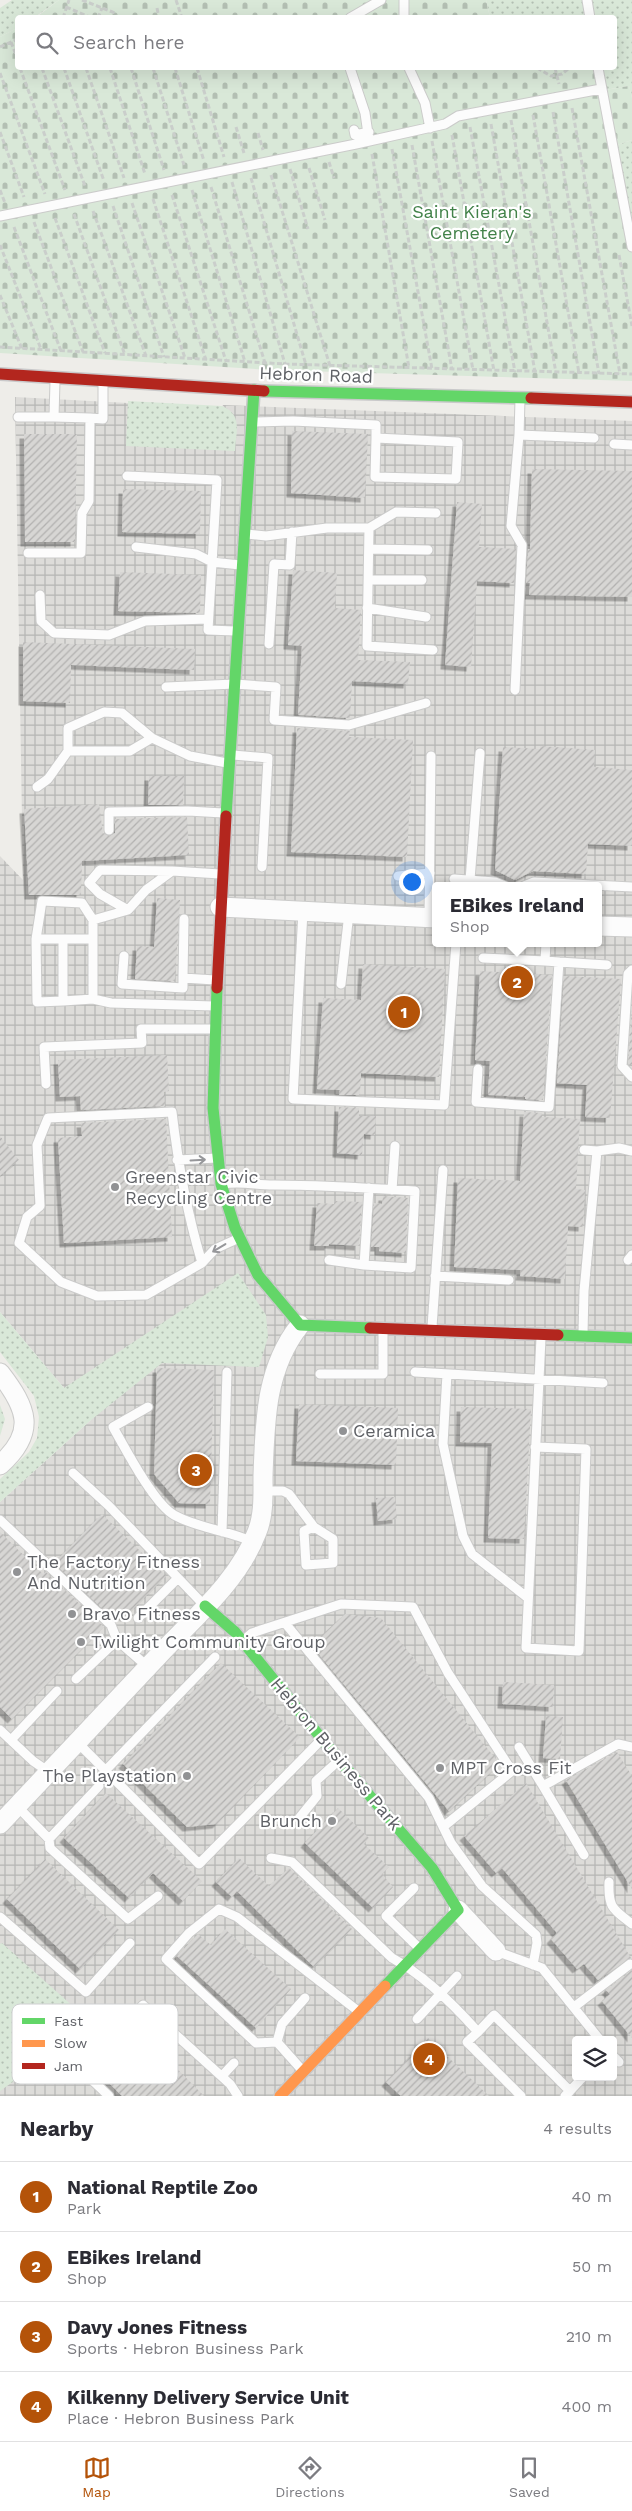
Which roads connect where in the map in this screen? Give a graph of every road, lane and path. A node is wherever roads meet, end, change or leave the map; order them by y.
1 (69, 0) edge
2 (82, 0) edge
3 (176, 0) edge
4 (381, 0) edge
5 (404, 0) edge
6 (587, 0) edge
7 (66, 7) junction
8 (102, 8) junction
9 (156, 8) dead end
10 (64, 15) edge
11 (85, 15) edge
12 (99, 15) edge
13 (115, 15) edge
14 (158, 15) edge
15 (181, 15) edge
16 (355, 15) edge
17 (404, 15) edge
18 (590, 15) edge
19 (15, 40) edge
20 (11, 42) junction
21 (0, 47) edge
22 (15, 52) edge
23 (65, 70) edge
24 (87, 70) edge
25 (111, 70) edge
26 (132, 70) edge
27 (154, 70) edge
28 (176, 70) edge
29 (198, 70) edge
30 (351, 70) edge
31 (410, 70) edge
32 (539, 70) edge
33 (556, 70) edge
34 (566, 70) edge
35 (598, 70) edge
36 (557, 76) junction
37 (559, 87) dead end
38 (602, 89) junction
39 (570, 95) junction
40 (550, 99) junction
41 (530, 102) junction
42 (508, 107) junction
43 (488, 111) junction
44 (467, 115) junction
45 (449, 122) junction
46 (236, 127) dead end
47 (430, 128) junction
48 (354, 130) dead end
49 (0, 132) edge
50 (410, 132) junction
51 (258, 133) dead end
52 (390, 136) junction
53 (369, 137) junction
54 (305, 155) junction
55 (287, 158) junction
56 (267, 162) junction
57 (248, 166) junction
58 (228, 170) junction
59 (208, 174) junction
60 (188, 179) junction
61 (168, 182) junction
62 (149, 186) junction
63 (0, 190) edge
64 (128, 190) junction
65 (109, 194) junction
66 (29, 210) junction
67 (5, 215) edge
68 (325, 220) dead end
69 (308, 229) dead end
70 (0, 245) edge
71 (632, 247) edge
72 (0, 295) edge
73 (0, 347) edge
74 (22, 348) junction
75 (41, 349) junction
76 (61, 351) junction
77 (83, 352) junction
78 (164, 357) junction
79 (185, 358) junction
80 (206, 360) junction
81 (226, 361) junction
82 (244, 362) junction
83 (264, 363) junction
84 (285, 364) junction
85 (306, 365) junction
86 (330, 366) junction
87 (409, 368) junction
88 (432, 369) junction
89 (452, 370) junction
90 (473, 370) junction
91 (494, 371) junction
92 (515, 372) junction
93 (535, 372) junction
94 (556, 373) junction
95 (578, 373) junction
96 (0, 374) edge
97 (600, 374) junction
98 (620, 374) junction
99 (632, 374) edge
100 (55, 378) junction
101 (104, 381) junction
102 (254, 390) junction
103 (520, 397) junction
104 (632, 402) edge
105 (18, 416) dead end
106 (54, 418) junction
107 (90, 418) junction
108 (252, 422) junction
109 (519, 435) junction
110 (376, 438) junction
111 (594, 438) dead end
112 (614, 444) dead end
113 (632, 445) edge
114 (127, 476) dead end
115 (436, 514) dead end
116 (369, 528) junction
117 (292, 532) junction
118 (245, 534) junction
119 (136, 547) dead end
120 (369, 549) junction
121 (428, 550) dead end
122 (28, 552) dead end
123 (212, 562) junction
124 (243, 565) junction
125 (368, 580) junction
126 (422, 580) dead end
127 (40, 595) dead end
128 (367, 608) junction
129 (426, 617) dead end
130 (208, 619) junction
131 (238, 632) junction
132 (270, 644) dead end
133 (433, 650) dead end
134 (235, 684) junction
135 (166, 687) dead end
136 (515, 690) dead end
137 (426, 703) dead end
138 (152, 738) junction
139 (68, 751) junction
140 (480, 753) dead end
141 (431, 756) dead end
142 (230, 759) junction
143 (37, 787) dead end
144 (226, 813) junction
145 (109, 830) dead end
146 (262, 868) dead end
147 (172, 871) junction
148 (430, 873) junction
149 (222, 874) junction
150 (398, 876) dead end
151 (454, 879) dead end
152 (470, 880) junction
153 (495, 882) edge
154 (602, 885) edge
155 (632, 887) edge
156 (220, 907) junction
157 (128, 910) junction
158 (302, 911) junction
159 (349, 913) junction
160 (432, 917) edge
161 (184, 919) dead end
162 (93, 920) junction
163 (602, 926) edge
164 (632, 927) edge
165 (36, 939) junction
166 (63, 939) junction
167 (93, 939) junction
168 (456, 947) edge
169 (546, 947) edge
170 (124, 956) dead end
171 (483, 958) dead end
172 (544, 962) junction
173 (559, 962) junction
174 (607, 965) dead end
175 (632, 970) edge
176 (183, 978) junction
177 (218, 980) junction
178 (341, 984) dead end
179 (93, 999) junction
180 (62, 1000) junction
181 (217, 1006) junction
182 (216, 1029) junction
183 (478, 1069) dead end
184 (632, 1077) edge
185 (46, 1084) dead end
186 (395, 1146) dead end
187 (584, 1150) dead end
188 (597, 1151) junction
189 (632, 1151) edge
190 (218, 1158) junction
191 (178, 1160) junction
192 (443, 1170) dead end
193 (221, 1184) junction
194 (369, 1188) junction
195 (392, 1190) junction
196 (240, 1237) junction
197 (329, 1260) dead end
198 (202, 1263) junction
199 (364, 1265) junction
200 (435, 1276) junction
201 (509, 1280) dead end
202 (300, 1325) junction
203 (383, 1328) junction
204 (432, 1330) junction
205 (541, 1334) junction
206 (584, 1336) junction
207 (632, 1338) edge
208 (227, 1372) dead end
209 (415, 1372) dead end
210 (0, 1373) edge
211 (320, 1374) dead end
212 (447, 1374) junction
213 (539, 1379) junction
214 (604, 1383) dead end
215 (148, 1407) dead end
216 (535, 1447) junction
217 (0, 1465) edge
218 (73, 1473) dead end
219 (263, 1491) junction
220 (0, 1520) edge
221 (314, 1527) junction
222 (222, 1532) junction
223 (253, 1542) junction
224 (178, 1578) junction
225 (528, 1598) junction
226 (205, 1606) junction
227 (138, 1618) dead end
228 (285, 1623) junction
229 (117, 1640) junction
230 (242, 1642) junction
231 (215, 1657) dead end
232 (148, 1667) junction
233 (76, 1679) dead end
234 (57, 1691) dead end
235 (0, 1730) edge
236 (322, 1739) junction
237 (11, 1740) junction
238 (77, 1742) junction
239 (519, 1747) dead end
240 (632, 1747) edge
241 (339, 1760) junction
242 (106, 1770) junction
243 (49, 1772) junction
244 (99, 1786) dead end
245 (543, 1786) junction
246 (17, 1806) junction
247 (300, 1817) dead end
248 (0, 1824) edge
249 (443, 1827) junction
250 (49, 1839) junction
251 (584, 1855) dead end
252 (271, 1858) dead end
253 (609, 1882) dead end
254 (414, 1888) dead end
255 (158, 1896) dead end
256 (458, 1910) junction
257 (0, 1917) edge
258 (632, 1924) edge
259 (130, 1943) dead end
260 (421, 1950) junction
261 (496, 1951) joint
262 (630, 1964) dead end
263 (406, 1965) junction
264 (533, 1965) junction
265 (457, 1976) dead end
266 (440, 1995) junction
267 (306, 1998) dead end
268 (574, 2007) junction
269 (360, 2013) junction
270 (418, 2019) dead end
271 (478, 2032) junction
272 (178, 2036) edge
273 (597, 2036) edge
274 (277, 2042) junction
275 (234, 2063) dead end
276 (304, 2071) junction
277 (222, 2076) junction
278 (579, 2081) edge
279 (96, 2084) edge
280 (568, 2093) edge
281 (109, 2096) edge
282 (238, 2096) edge
283 (280, 2096) edge
284 (521, 2096) edge

1 - 7 path
2 - 8 path
3 - 15 path
4 - 16 lane
5 - 17 lane
6 - 18 lane
7 - 10 path
7 - 11 path
8 - 12 path
8 - 13 path
9 - 14 path
19 - 20 path
20 - 21 path
20 - 22 path
23 - 65 path
24 - 64 path
25 - 62 path
26 - 61 path
27 - 60 path
28 - 59 path
29 - 58 path
30 - 53 lane
31 - 47 lane
32 - 36 path
33 - 36 path
34 - 36 path
35 - 38 lane
36 - 37 path
38 - 39 lane
38 - 71 lane
39 - 40 lane
39 - 98 path
40 - 41 lane
40 - 97 path
41 - 42 lane
41 - 95 path
42 - 43 lane
42 - 94 path
43 - 44 lane
43 - 93 path
44 - 45 lane
44 - 92 path
45 - 47 lane
45 - 91 path
46 - 57 path
47 - 50 lane
47 - 90 path
48 - 53 lane
49 - 66 path
50 - 52 lane
50 - 89 path
51 - 56 path
52 - 53 lane
52 - 88 path
53 - 54 lane
53 - 87 path
54 - 55 lane
54 - 68 path
55 - 56 lane
55 - 69 path
56 - 57 lane
56 - 86 path
57 - 58 lane
57 - 85 path
58 - 59 lane
58 - 84 path
59 - 60 lane
59 - 83 path
60 - 61 lane
60 - 82 path
61 - 62 lane
61 - 81 path
62 - 64 lane
62 - 80 path
63 - 67 path
64 - 65 lane
64 - 79 path
65 - 66 lane
65 - 78 path
66 - 67 lane
66 - 77 path
67 - 76 path
70 - 75 path
72 - 74 path
73 - 74 path
74 - 75 path
75 - 76 path
76 - 77 path
77 - 78 path
78 - 79 path
79 - 80 path
80 - 81 path
81 - 82 path
82 - 83 path
83 - 84 path
84 - 85 path
85 - 86 path
86 - 87 path
87 - 88 path
88 - 89 path
89 - 90 path
90 - 91 path
91 - 92 path
92 - 93 path
93 - 94 path
94 - 95 path
95 - 97 path
96 - 100 street, Hebron Road
97 - 98 path
98 - 99 path
100 - 101 street, Hebron Road
100 - 106 lane
101 - 102 street, Hebron Road
101 - 107 lane
102 - 103 street, Hebron Road
102 - 108 street
103 - 104 street, Hebron Road
103 - 109 lane
105 - 106 lane
106 - 107 lane
107 - 122 lane
108 - 110 lane
108 - 118 street
109 - 111 lane
109 - 136 lane
110 - 110 lane
112 - 113 lane
114 - 123 lane
115 - 116 lane
116 - 117 lane
116 - 120 lane
117 - 118 lane
117 - 132 lane
118 - 124 street
119 - 123 lane
120 - 121 lane
120 - 125 lane
123 - 124 lane
123 - 130 lane
124 - 131 street
125 - 126 lane
125 - 128 lane
127 - 130 lane
128 - 129 lane
128 - 133 lane
130 - 131 lane
131 - 134 street
134 - 135 lane
134 - 137 lane
134 - 142 street
138 - 139 lane
138 - 139 lane
138 - 142 lane
139 - 143 lane
140 - 152 lane
141 - 148 lane
142 - 144 street
142 - 146 lane
144 - 145 lane
144 - 149 street
147 - 149 lane
147 - 157 lane
147 - 157 lane
148 - 150 lane
148 - 160 lane
149 - 156 street
151 - 152 lane
152 - 153 lane
154 - 155 lane
156 - 158 street
156 - 177 street
157 - 162 lane
158 - 159 street
158 - 168 lane
159 - 160 street
159 - 178 lane
161 - 176 lane
162 - 165 lane
162 - 167 lane
163 - 164 street
165 - 166 lane
165 - 180 lane
166 - 167 lane
166 - 180 lane
167 - 179 lane
169 - 172 lane
170 - 176 lane
171 - 172 lane
172 - 173 lane
173 - 174 lane
173 - 183 lane
175 - 184 lane
176 - 177 lane
177 - 181 street
179 - 180 lane
179 - 181 lane
181 - 182 street
182 - 185 lane
182 - 190 street
186 - 195 lane
187 - 188 lane
188 - 189 lane
188 - 206 lane
191 -> 190 lane
190 - 193 street
191 - 198 lane
191 - 198 lane
192 - 200 lane
193 - 194 lane
193 - 196 street
194 - 195 lane
194 - 199 lane
195 - 199 lane
196 -> 198 lane
196 - 202 street
197 - 199 lane
200 - 201 lane
200 - 204 lane
202 - 203 street
202 - 219 street
203 - 204 street
203 - 211 lane
204 - 205 street
205 - 206 street
205 - 213 lane
206 - 207 street
208 - 222 lane
209 - 212 lane
210 - 217 street
212 - 213 lane
212 - 225 lane
213 - 214 lane
213 - 216 lane
215 - 222 lane
216 - 225 lane
216 - 225 lane
218 - 224 lane
219 - 221 lane
219 - 223 street
220 - 229 lane
221 - 221 lane
222 - 223 lane
223 - 226 street
224 - 226 lane
224 - 227 lane
226 - 230 street, Hebron Business Park
226 - 232 street
228 - 230 lane
228 - 249 lane
228 - 249 lane
229 - 232 lane
229 - 233 lane
230 - 236 street, Hebron Business Park
231 - 242 lane
232 - 238 street
234 - 237 lane
235 - 237 lane
236 - 241 street, Hebron Business Park
236 - 242 lane
237 - 243 lane
238 - 242 lane
238 - 243 street
239 - 245 lane
240 - 245 lane
241 - 247 lane
241 - 256 street, Hebron Business Park
243 - 246 street
244 - 250 lane
245 - 251 lane
246 - 248 street
246 - 250 lane
249 - 264 lane
250 - 255 lane
252 - 263 lane
253 - 258 lane
254 - 260 lane
256 - 260 street
256 - 261 street, Hebron Business Park
257 - 259 lane
260 - 263 street
261 - 264 lane
262 - 268 lane
263 - 266 lane
263 - 269 street
264 - 268 lane
265 - 266 lane
266 - 270 lane
266 - 271 lane
267 - 274 lane
268 - 273 lane
269 - 274 lane
269 - 276 street
271 - 280 lane
271 - 284 lane
272 - 277 lane
274 - 276 lane
275 - 277 lane
276 - 283 street
277 - 282 lane
278 - 280 lane
279 - 281 lane

